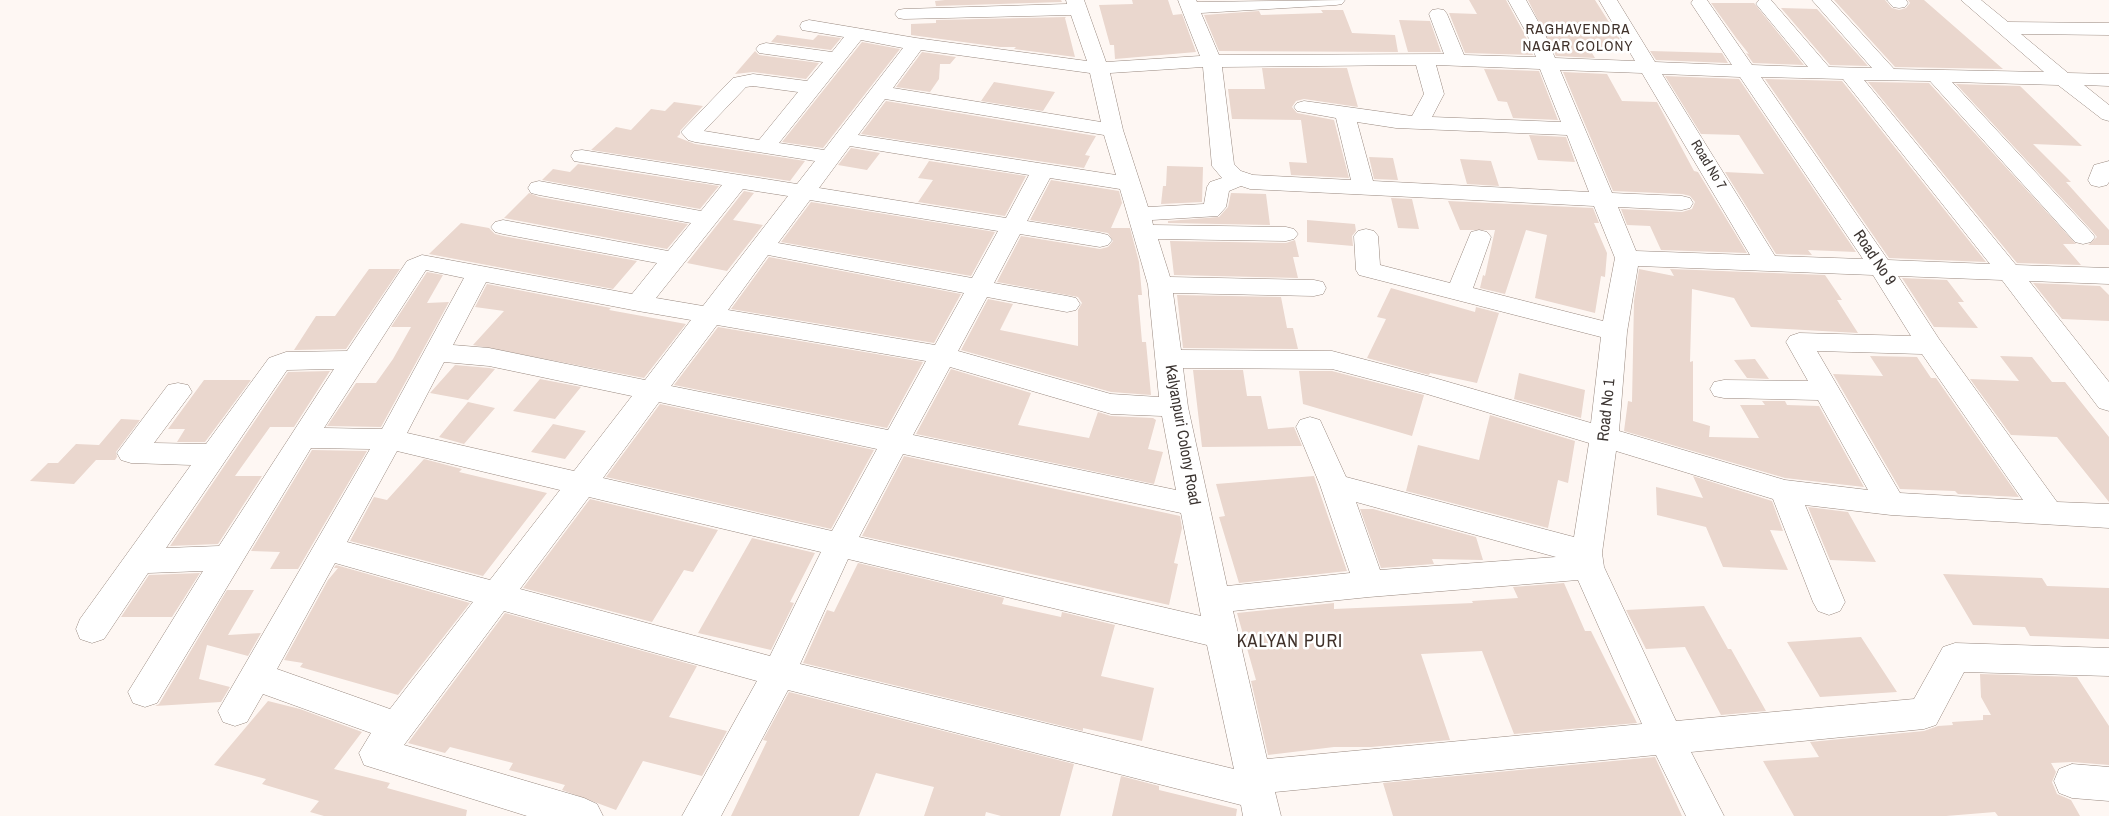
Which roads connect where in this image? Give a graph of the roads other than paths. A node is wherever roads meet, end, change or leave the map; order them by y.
1 (933, 0) edge
2 (1336, 0) edge
3 (1517, 0) edge
4 (1608, 0) edge
5 (1821, 0) edge
6 (1970, 0) edge
7 (1303, 1) edge
8 (1700, 3) dead end
9 (1189, 4) edge
10 (1765, 4) dead end
11 (1076, 5) edge
12 (904, 14) junction
13 (1438, 14) dead end
14 (809, 26) dead end
15 (2002, 28) junction
16 (2109, 29) edge
17 (863, 35) junction
18 (916, 44) junction
19 (766, 49) dead end
20 (837, 58) junction
21 (1424, 59) junction
22 (1456, 60) junction
23 (1212, 61) junction
24 (1548, 64) junction
25 (1099, 68) junction
26 (1649, 68) junction
27 (1748, 71) junction
28 (1824, 73) junction
29 (1850, 74) junction
30 (1889, 75) junction
31 (1937, 77) junction
32 (2062, 78) junction
33 (2109, 80) edge
34 (812, 88) junction
35 (879, 92) junction
36 (1304, 107) dead end
37 (1345, 114) junction
38 (2109, 115) edge
39 (1419, 123) junction
40 (1572, 129) junction
41 (1113, 130) junction
42 (764, 146) junction
43 (837, 148) junction
44 (582, 156) dead end
45 (1043, 170) junction
46 (1240, 179) junction
47 (737, 182) junction
48 (1128, 184) junction
49 (539, 188) dead end
50 (1364, 188) junction
51 (804, 191) junction
52 (1602, 198) junction
53 (1682, 203) dead end
54 (706, 219) junction
55 (1140, 223) junction
56 (1013, 226) junction
57 (504, 227) dead end
58 (1286, 234) dead end
59 (1366, 236) dead end
60 (1479, 237) dead end
61 (2083, 238) dead end
62 (1100, 240) dead end
63 (762, 247) junction
64 (1627, 258) junction
65 (673, 259) junction
66 (1767, 263) junction
67 (1880, 267) junction
68 (479, 272) junction
69 (2009, 272) junction
70 (2109, 276) edge
71 (1160, 285) junction
72 (979, 286) junction
73 (1314, 288) dead end
74 (1459, 293) junction
75 (638, 303) junction
76 (1067, 304) dead end
77 (709, 314) junction
78 (1614, 332) junction
79 (1930, 345) junction
80 (436, 352) junction
81 (941, 355) junction
82 (1168, 359) junction
83 (354, 360) junction
84 (2097, 371) edge
85 (1724, 389) dead end
86 (1826, 391) junction
87 (178, 392) dead end
88 (651, 392) junction
89 (2109, 401) edge
90 (1174, 407) junction
91 (1310, 427) dead end
92 (303, 438) junction
93 (1604, 438) junction
94 (390, 439) junction
95 (896, 443) junction
96 (215, 455) junction
97 (582, 483) junction
98 (1335, 485) junction
99 (1785, 491) junction
100 (1890, 504) junction
101 (1195, 505) junction
102 (2048, 512) junction
103 (2109, 516) edge
104 (840, 544) junction
105 (328, 549) junction
106 (229, 558) junction
107 (1588, 560) junction
108 (141, 561) junction
109 (1369, 584) junction
110 (496, 596) junction
111 (1214, 600) junction
112 (1829, 602) dead end
113 (92, 629) dead end
114 (1223, 634) junction
115 (2109, 662) edge
116 (778, 673) junction
117 (255, 676) junction
118 (145, 692) dead end
119 (235, 711) dead end
120 (397, 727) junction
121 (1666, 738) junction
122 (2072, 781) dead end
123 (2109, 784) edge
124 (1258, 795) edge
125 (584, 816) edge
126 (701, 816) edge
127 (1706, 816) edge

1 - 12 street
2 - 7 street
3 - 24 street
4 - 26 street, Road No 7
5 - 30 street
6 - 15 street
7 - 9 street
8 - 27 street, Road No 9
9 - 23 street
10 - 28 street
11 - 12 street
11 - 25 street, Kalyanpuri Colony Road
12 - 17 street
13 - 22 street
14 - 17 street
15 - 16 street
15 - 32 street
17 - 18 street
17 - 20 street
18 - 25 street
18 - 35 street
19 - 20 street
20 - 34 street
21 - 22 street
21 - 23 street
21 - 39 street
22 - 24 street
23 - 25 street
23 - 46 street
24 - 26 street
24 - 40 street
25 - 41 street, Kalyanpuri Colony Road
26 - 27 street
26 - 66 street, Road No 7
27 - 28 street
27 - 67 street, Road No 9
28 - 29 street
29 - 30 street
29 - 69 street
30 - 31 street
31 - 32 street
31 - 61 street
32 - 33 street
32 - 38 street
34 - 42 street
34 - 42 street
35 - 41 street
35 - 43 street
36 - 37 street
37 - 39 street
37 - 50 street
39 - 40 street
40 - 52 street
41 - 48 street, Kalyanpuri Colony Road
42 - 43 street
43 - 45 street
43 - 51 street
44 - 47 street
45 - 48 street
45 - 56 street
46 - 50 street
46 - 55 street
47 - 51 street
47 - 54 street
48 - 55 street, Kalyanpuri Colony Road
49 - 54 street
50 - 52 street
51 - 56 street
51 - 63 street
52 - 53 street
52 - 64 street
54 - 65 street
55 - 58 street
55 - 71 street, Kalyanpuri Colony Road
56 - 62 street
56 - 72 street
57 - 65 street
59 - 74 street
60 - 74 street
63 - 72 street
63 - 77 street
64 - 66 street
64 - 78 street, Road No 1
65 - 75 street
66 - 67 street
67 - 69 street
67 - 79 street, Road No 9
68 - 75 street
68 - 80 street
68 - 83 street
69 - 70 street
69 - 84 street
71 - 73 street
71 - 82 street, Kalyanpuri Colony Road
72 - 76 street
72 - 81 street
74 - 78 street
75 - 77 street
77 - 81 street
77 - 88 street
78 - 93 street, Road No 1
79 - 86 street
79 - 102 street, Road No 9
80 - 88 street
80 - 94 street
81 - 90 street
81 - 95 street
82 - 90 street, Kalyanpuri Colony Road
82 - 93 street
83 - 92 street
83 - 96 street
84 - 89 street
85 - 86 street
86 - 100 street
87 - 96 street
88 - 95 street
88 - 97 street
90 - 101 street, Kalyanpuri Colony Road
91 - 98 street
92 - 94 street
92 - 106 street
93 - 99 street
93 - 107 street, Road No 1
94 - 97 street
94 - 105 street
95 - 101 street
95 - 104 street
96 - 108 street
97 - 104 street
97 - 110 street
98 - 107 street
98 - 109 street
99 - 100 street
99 - 112 street
100 - 102 street
101 - 111 street, Kalyanpuri Colony Road
102 - 103 street
104 - 114 street
104 - 116 street
105 - 110 street
105 - 117 street
106 - 108 street
106 - 118 street
107 - 109 street
107 - 121 street
108 - 113 street
109 - 111 street
110 - 116 street
110 - 120 street
111 - 114 street, Kalyanpuri Colony Road
114 - 124 street, Kalyanpuri Colony Road
115 - 121 street
116 - 124 street
116 - 126 street
117 - 119 street
117 - 120 street
120 - 125 street
121 - 124 street
121 - 127 street
122 - 123 street

